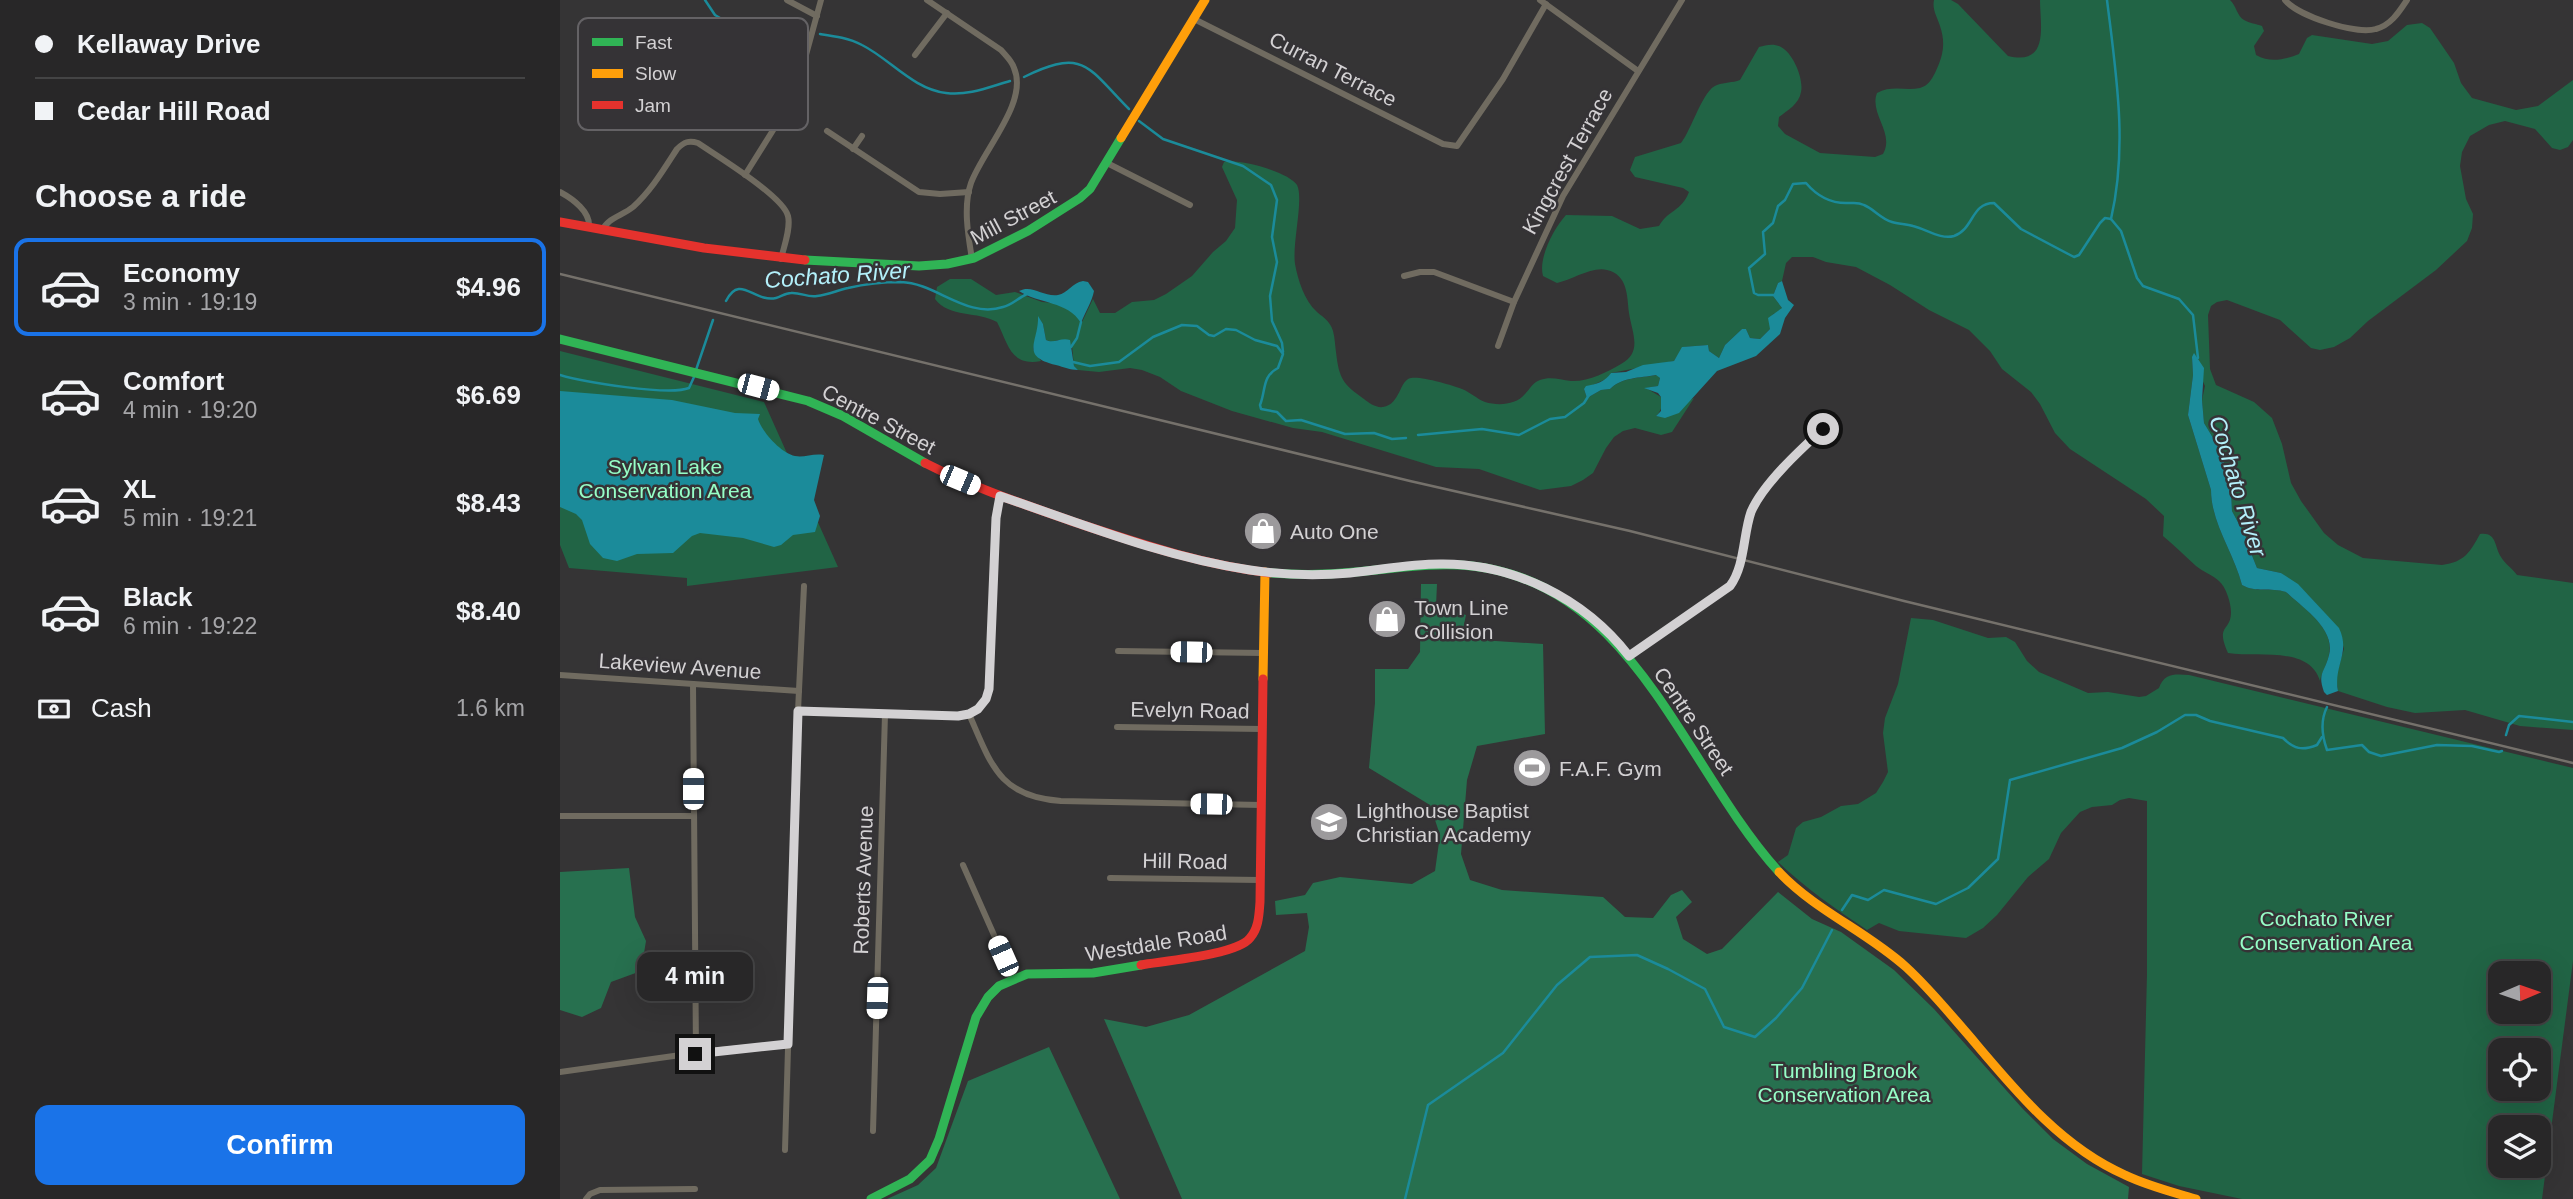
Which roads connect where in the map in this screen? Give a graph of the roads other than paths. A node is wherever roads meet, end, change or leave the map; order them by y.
1 (787, 0) edge
2 (821, 0) edge
3 (927, 0) edge
4 (1205, 0) edge
5 (1682, 0) edge
6 (2285, 0) edge
7 (2406, 1) edge
8 (1543, 2) edge
9 (947, 13) junction
10 (817, 16) junction
11 (1194, 19) junction
12 (808, 47) edge
13 (915, 55) dead end
14 (1638, 71) junction
15 (773, 130) edge
16 (827, 131) dead end
17 (862, 136) dead end
18 (853, 149) junction
19 (1107, 163) junction
20 (745, 175) junction
21 (560, 192) edge
22 (969, 192) junction
23 (1190, 205) dead end
24 (560, 222) edge
25 (589, 228) junction
26 (602, 231) junction
27 (781, 259) junction
28 (972, 259) junction
29 (1404, 276) dead end
30 (1514, 302) junction
31 (560, 340) edge
32 (1498, 346) dead end
33 (1823, 429) dead end
34 (1000, 496) junction
35 (1265, 572) junction
36 (804, 586) dead end
37 (1118, 651) dead end
38 (1263, 653) junction
39 (1629, 656) junction
40 (560, 675) edge
41 (693, 684) junction
42 (799, 691) junction
43 (798, 711) junction
44 (885, 714) junction
45 (969, 714) junction
46 (1117, 727) dead end
47 (1262, 729) junction
48 (1261, 805) junction
49 (560, 816) edge
50 (693, 816) junction
51 (963, 865) dead end
52 (1110, 878) dead end
53 (1260, 880) junction
54 (1013, 978) junction
55 (788, 1044) junction
56 (695, 1054) junction
57 (560, 1072) edge
58 (873, 1131) dead end
59 (786, 1150) dead end
60 (695, 1189) dead end
61 (586, 1199) edge
62 (871, 1199) edge
63 (2196, 1199) edge

1 - 10 street
2 - 10 street
3 - 9 street
4 - 11 main road, Mill Street
5 - 14 street, Kingcrest Terrace
6 - 7 street
8 - 11 street, Curran Terrace
8 - 14 street
9 - 13 street
9 - 22 street
10 - 12 street
11 - 19 main road, Mill Street
14 - 30 street, Kingcrest Terrace
15 - 20 street
16 - 18 street
17 - 18 street
18 - 22 street
19 - 23 street
19 - 28 main road, Mill Street
20 - 26 street
20 - 27 street
21 - 25 street
22 - 28 street
24 - 25 main road, Mill Street
25 - 26 main road, Mill Street
26 - 27 main road, Mill Street
27 - 28 main road, Mill Street
29 - 30 street
30 - 32 street, Kingcrest Terrace
31 - 34 main road, Centre Street
33 - 39 street
34 - 35 main road, Centre Street
34 - 45 street
35 - 38 main road, Westdale Road
35 - 39 main road, Centre Street
36 - 42 street
37 - 38 street
38 - 47 main road, Westdale Road
39 - 63 main road, Centre Street
40 - 41 street, Lakeview Avenue
41 - 42 street, Lakeview Avenue
41 - 50 street
42 - 43 street
43 - 44 street
43 - 55 street
44 - 45 street
44 - 58 street, Roberts Avenue
45 - 48 street
46 - 47 street, Evelyn Road
47 - 48 main road, Westdale Road
48 - 53 main road, Westdale Road
49 - 50 street
50 - 56 street
51 - 54 street
52 - 53 street, Hill Road
53 - 54 main road, Westdale Road
54 - 62 main road
55 - 56 street
55 - 59 street
56 - 57 street
60 - 61 street

